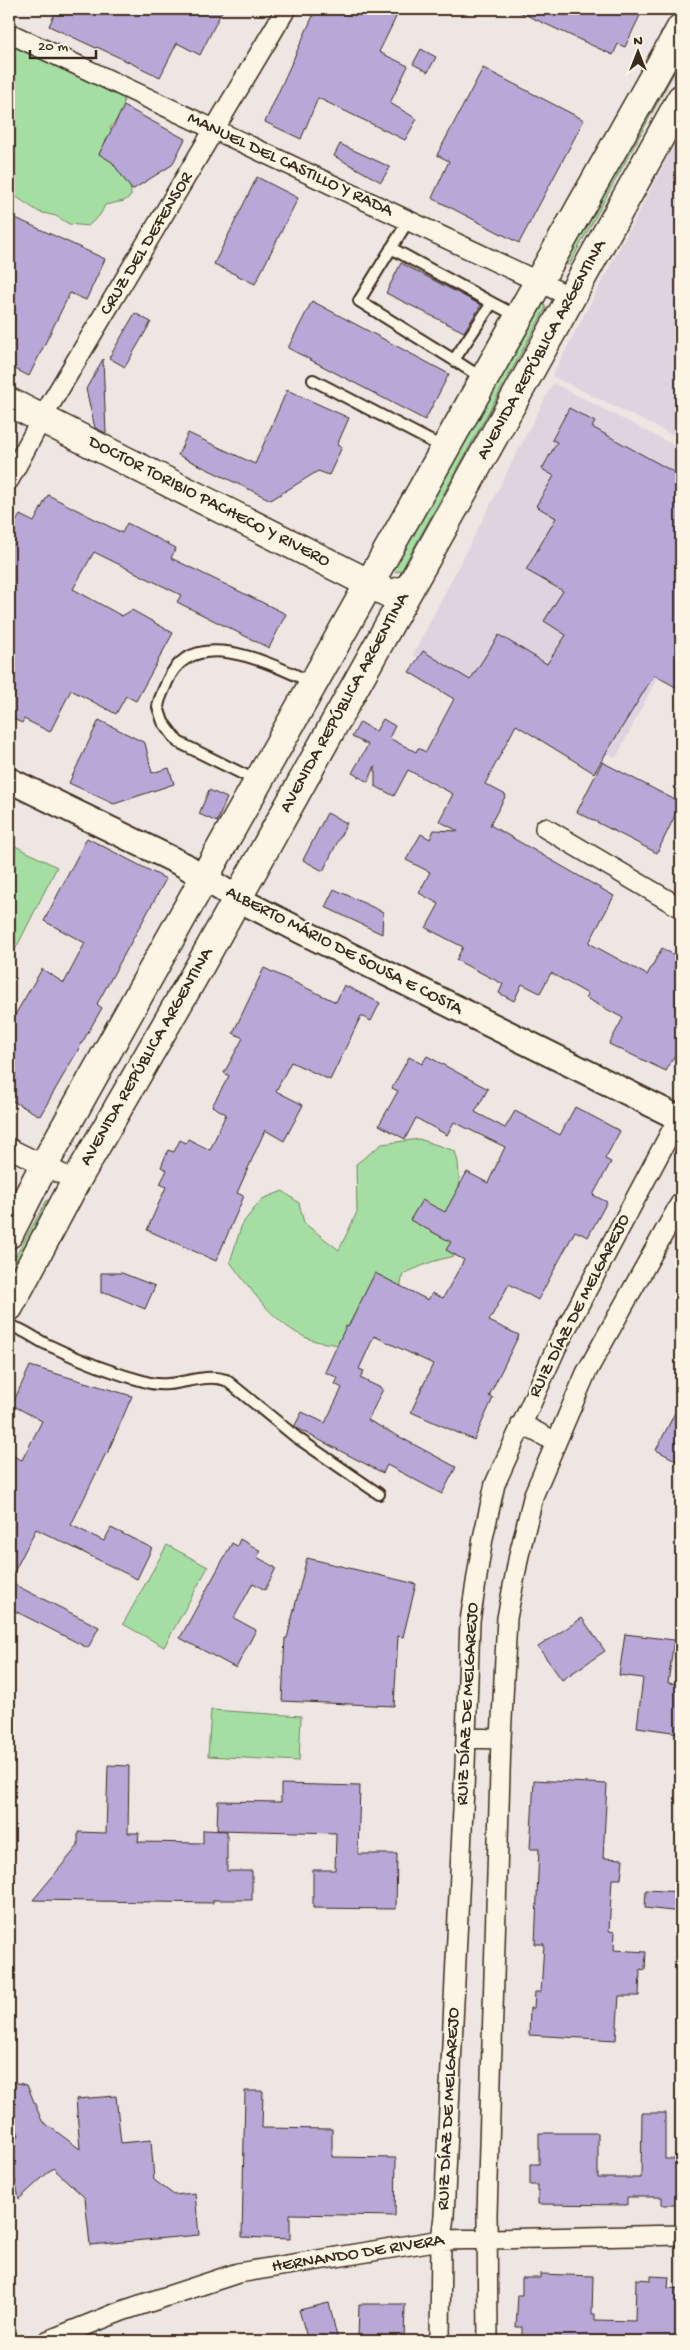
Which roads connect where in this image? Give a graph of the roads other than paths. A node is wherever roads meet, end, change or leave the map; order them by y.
1 (286, 9) edge
2 (681, 28) edge
3 (9, 32) edge
4 (681, 100) edge
5 (215, 129) junction
6 (408, 221) junction
7 (391, 248) junction
8 (538, 281) junction
9 (571, 297) junction
10 (492, 302) junction
11 (518, 317) junction
12 (454, 360) junction
13 (484, 379) junction
14 (313, 380) dead end
15 (9, 402) edge
16 (42, 418) junction
17 (445, 448) junction
18 (9, 480) edge
19 (390, 588) junction
20 (313, 684) junction
21 (9, 780) edge
22 (259, 782) junction
23 (545, 828) dead end
24 (204, 878) junction
25 (236, 898) junction
26 (681, 908) edge
27 (680, 1117) edge
28 (9, 1148) edge
29 (44, 1165) junction
30 (76, 1181) junction
31 (681, 1202) edge
32 (9, 1234) edge
33 (9, 1307) edge
34 (9, 1326) edge
35 (521, 1424) junction
36 (556, 1442) junction
37 (379, 1494) dead end
38 (466, 1738) junction
39 (502, 1739) junction
40 (681, 2235) edge
41 (489, 2239) junction
42 (441, 2240) junction
43 (47, 2341) edge
44 (440, 2341) edge
45 (488, 2341) edge

1 - 5 street, CRUZ DEL DEFENSOR
2 - 8 main road, AVENIDA REPÚBLICA ARGENTINA
3 - 5 street, MANUEL DEL CASTILLO Y RADA
4 - 9 main road, AVENIDA REPÚBLICA ARGENTINA
5 - 6 street, MANUEL DEL CASTILLO Y RADA
5 - 16 street, CRUZ DEL DEFENSOR
6 - 7 lane
6 - 8 street, MANUEL DEL CASTILLO Y RADA
7 - 10 lane
7 - 12 lane
8 - 9 street, MANUEL DEL CASTILLO Y RADA
8 - 11 main road, AVENIDA REPÚBLICA ARGENTINA
9 - 19 main road, AVENIDA REPÚBLICA ARGENTINA
10 - 11 lane
10 - 12 lane
11 - 13 main road, AVENIDA REPÚBLICA ARGENTINA
12 - 13 lane
13 - 17 main road, AVENIDA REPÚBLICA ARGENTINA
14 - 17 lane
15 - 16 main road, DOCTOR TORIBIO PACHECO Y RIVERO
16 - 18 street, CRUZ DEL DEFENSOR
16 - 19 main road, DOCTOR TORIBIO PACHECO Y RIVERO
17 - 19 main road, AVENIDA REPÚBLICA ARGENTINA
19 - 20 main road, AVENIDA REPÚBLICA ARGENTINA
19 - 25 main road, AVENIDA REPÚBLICA ARGENTINA
20 - 22 main road, AVENIDA REPÚBLICA ARGENTINA
20 - 22 lane
21 - 24 street, ALBERTO MÁRIO DE SOUSA E COSTA
22 - 24 main road, AVENIDA REPÚBLICA ARGENTINA
23 - 26 street
24 - 25 street, ALBERTO MÁRIO DE SOUSA E COSTA
24 - 29 main road, AVENIDA REPÚBLICA ARGENTINA
25 - 27 street, ALBERTO MÁRIO DE SOUSA E COSTA
25 - 30 main road, AVENIDA REPÚBLICA ARGENTINA
27 - 35 street, RUIZ DÍAZ DE MELGAREJO
28 - 29 street
29 - 30 street
29 - 32 main road, AVENIDA REPÚBLICA ARGENTINA
30 - 33 main road, AVENIDA REPÚBLICA ARGENTINA
31 - 36 street, RUIZ DÍAZ DE MELGAREJO
34 - 37 lane
35 - 36 street
35 - 38 street, RUIZ DÍAZ DE MELGAREJO
36 - 39 street, RUIZ DÍAZ DE MELGAREJO
38 - 39 street
38 - 42 street, RUIZ DÍAZ DE MELGAREJO
39 - 41 street, RUIZ DÍAZ DE MELGAREJO
40 - 41 street, HERNANDO DE RIVERA
41 - 42 street, HERNANDO DE RIVERA
41 - 45 street, RUIZ DÍAZ DE MELGAREJO
42 - 43 street, HERNANDO DE RIVERA
42 - 44 street, RUIZ DÍAZ DE MELGAREJO

